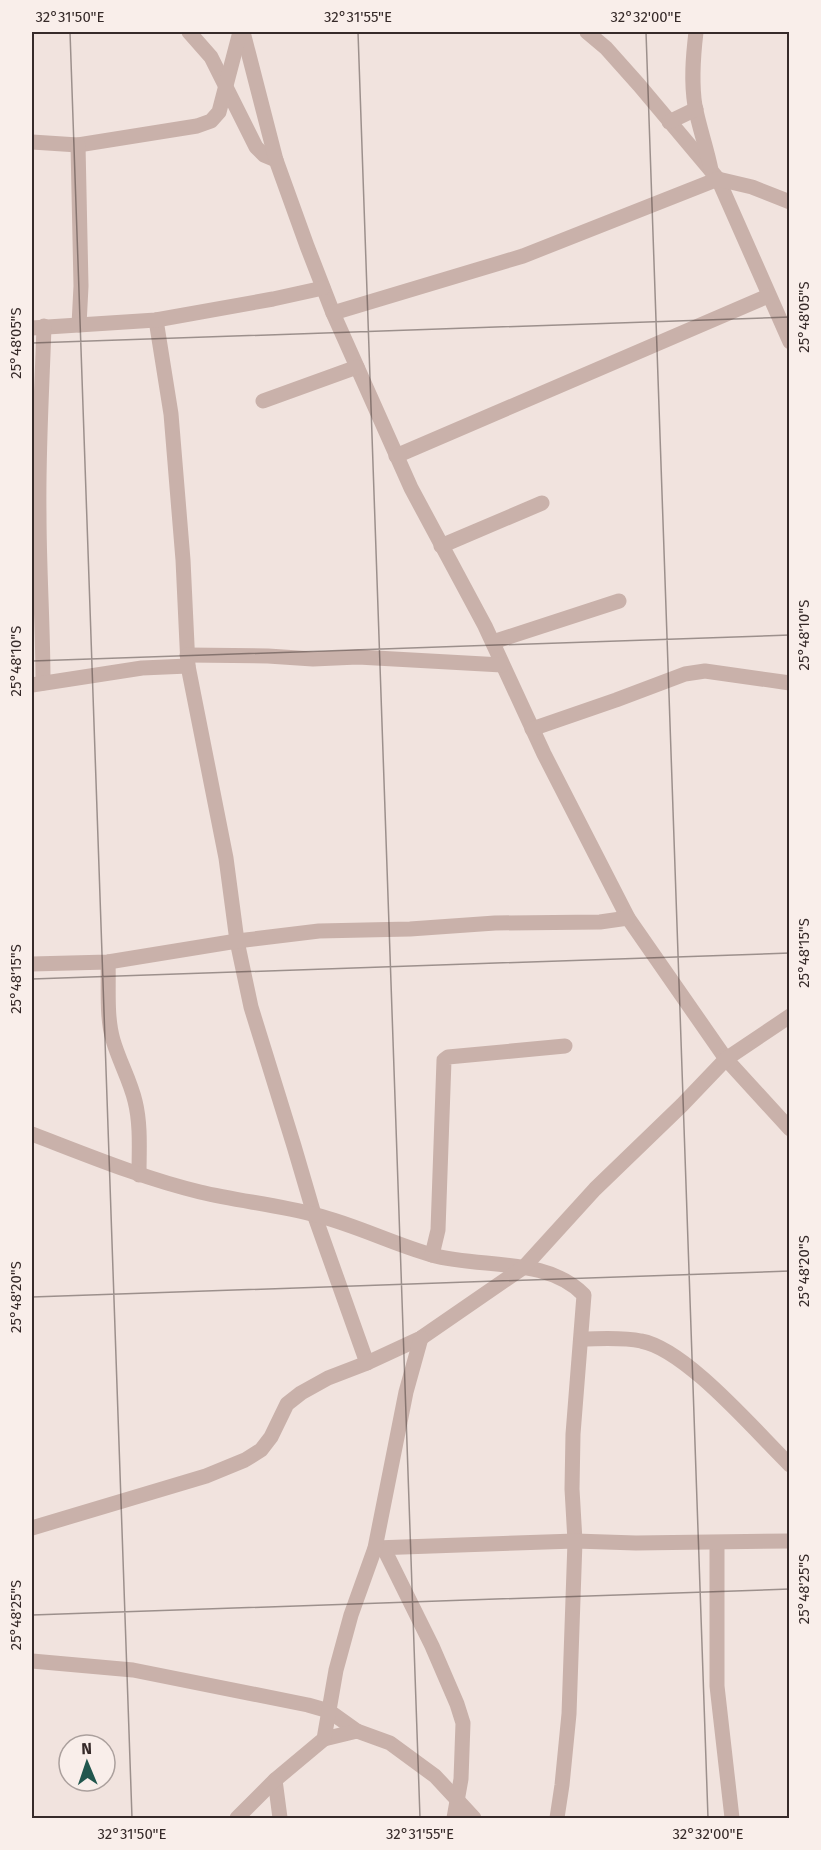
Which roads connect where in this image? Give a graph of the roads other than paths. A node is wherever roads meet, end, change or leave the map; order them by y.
1 (189, 32) edge
2 (241, 32) edge
3 (587, 32) edge
4 (696, 32) edge
5 (226, 84) junction
6 (696, 109) junction
7 (669, 122) junction
8 (32, 142) edge
9 (78, 145) junction
10 (276, 160) junction
11 (715, 175) junction
12 (789, 202) edge
13 (323, 288) junction
14 (768, 296) junction
15 (333, 313) junction
16 (156, 320) junction
17 (79, 325) junction
18 (38, 327) edge
19 (789, 342) edge
20 (357, 368) junction
21 (263, 401) dead end
22 (396, 456) junction
23 (542, 503) dead end
24 (441, 546) junction
25 (619, 601) dead end
26 (37, 618) edge
27 (493, 642) junction
28 (188, 661) junction
29 (502, 665) junction
30 (789, 683) edge
31 (37, 684) edge
32 (532, 729) junction
33 (628, 918) junction
34 (237, 940) junction
35 (108, 962) junction
36 (32, 964) edge
37 (789, 1016) edge
38 (565, 1046) dead end
39 (726, 1059) junction
40 (789, 1129) edge
41 (32, 1134) edge
42 (139, 1175) junction
43 (314, 1214) junction
44 (432, 1255) junction
45 (524, 1267) junction
46 (421, 1338) junction
47 (581, 1339) junction
48 (367, 1363) junction
49 (789, 1465) edge
50 (32, 1528) edge
51 (575, 1541) junction
52 (789, 1541) edge
53 (717, 1543) junction
54 (380, 1549) junction
55 (32, 1661) edge
56 (329, 1711) junction
57 (357, 1731) junction
58 (324, 1739) junction
59 (275, 1780) junction
60 (458, 1801) junction
61 (237, 1818) edge
62 (280, 1818) edge
63 (454, 1818) edge
64 (474, 1818) edge
65 (557, 1818) edge
66 (732, 1818) edge

1 - 5 street
2 - 5 street
2 - 10 street
3 - 7 street
4 - 6 street
5 - 9 street
5 - 10 street
6 - 7 street
6 - 11 street
7 - 11 street
8 - 9 street
9 - 17 street
10 - 13 street
11 - 12 street
11 - 14 street
11 - 15 street
13 - 15 street
13 - 16 street
14 - 19 street
14 - 22 street
15 - 20 street
16 - 17 street
16 - 28 street
17 - 18 street
18 - 26 street
20 - 21 street
20 - 22 street
22 - 24 street
23 - 24 street
24 - 27 street
25 - 27 street
26 - 31 street
27 - 29 street
28 - 29 street
28 - 31 street
28 - 34 street
29 - 32 street
30 - 32 street
32 - 33 street
33 - 34 street
33 - 39 street
34 - 35 street
34 - 43 street
35 - 36 street
35 - 42 street
37 - 39 street
38 - 44 street
39 - 40 street
39 - 45 street
41 - 42 street
42 - 43 street
43 - 44 street
43 - 48 street
44 - 45 street
45 - 46 street
45 - 47 street
46 - 48 street
46 - 54 street
47 - 49 street
47 - 51 street
48 - 50 street
51 - 53 street
51 - 54 street
51 - 65 street
52 - 53 street
53 - 66 street
54 - 56 street
54 - 60 street
55 - 56 street
56 - 57 street
56 - 58 street
57 - 58 street
57 - 60 street
58 - 59 street
59 - 61 street
59 - 62 street
60 - 63 street
60 - 64 street

